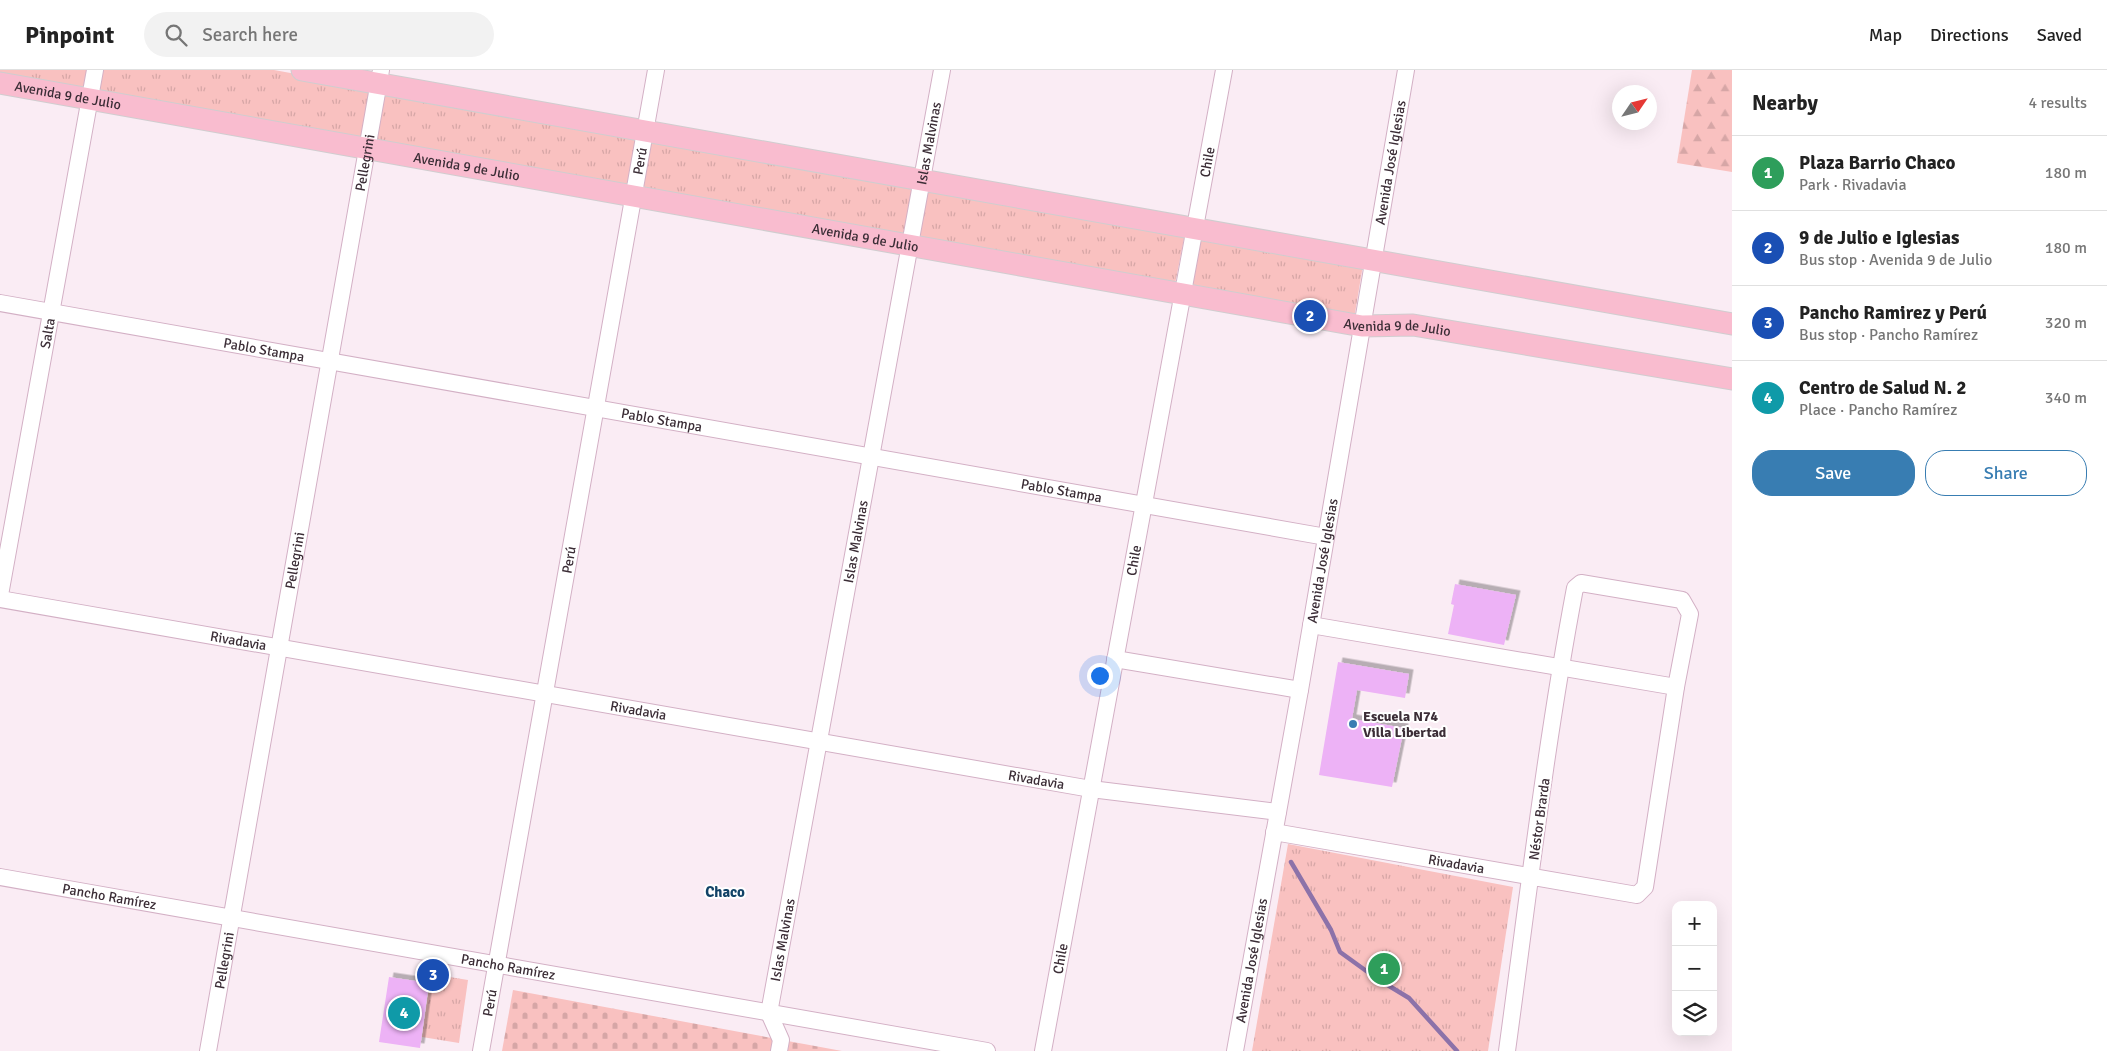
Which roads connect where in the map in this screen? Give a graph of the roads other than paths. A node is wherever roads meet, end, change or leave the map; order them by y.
1 (95, 70) edge
2 (302, 70) edge
3 (656, 70) edge
4 (942, 70) edge
5 (1224, 70) edge
6 (1406, 70) edge
7 (380, 77) edge
8 (0, 83) edge
9 (90, 99) junction
10 (646, 131) junction
11 (368, 149) junction
12 (922, 181) junction
13 (634, 196) junction
14 (1194, 229) junction
15 (910, 246) junction
16 (1373, 261) junction
17 (1182, 294) junction
18 (0, 302) edge
19 (51, 312) junction
20 (1732, 324) edge
21 (1362, 326) junction
22 (330, 361) junction
23 (1732, 379) edge
24 (596, 408) junction
25 (871, 456) junction
26 (1144, 504) junction
27 (1326, 537) junction
28 (0, 597) edge
29 (1311, 625) junction
30 (280, 647) junction
31 (1115, 659) junction
32 (1560, 667) junction
33 (1676, 687) junction
34 (1300, 690) junction
35 (545, 694) junction
36 (819, 741) junction
37 (1091, 789) junction
38 (1278, 812) junction
39 (1274, 832) junction
40 (1531, 875) junction
41 (0, 877) edge
42 (232, 918) junction
43 (496, 965) junction
44 (769, 1013) junction
45 (208, 1051) edge
46 (481, 1051) edge
47 (779, 1051) edge
48 (987, 1051) edge
49 (1043, 1051) edge
50 (1235, 1051) edge
51 (1507, 1051) edge

1 - 9 street, Salta
2 - 7 main road
3 - 10 street, Perú
4 - 12 street, Islas Malvinas
5 - 14 street, Chile
6 - 16 street, Avenida José Iglesias
7 - 10 main road
7 - 11 street, Pellegrini
8 - 9 main road, Avenida 9 de Julio
9 - 11 main road, Avenida 9 de Julio
9 - 19 street, Salta
10 - 12 main road
10 - 13 street, Perú
11 - 13 main road, Avenida 9 de Julio
11 - 22 street, Pellegrini
12 - 14 main road
12 - 15 street, Islas Malvinas
13 - 15 main road, Avenida 9 de Julio
13 - 24 street, Perú
14 - 16 main road
14 - 17 street, Chile
15 - 17 main road, Avenida 9 de Julio
15 - 25 street, Islas Malvinas
16 - 20 main road
16 - 21 street, Avenida José Iglesias
17 - 21 main road, Avenida 9 de Julio
17 - 26 street, Chile
18 - 19 street, Pablo Stampa
19 - 22 street, Pablo Stampa
19 - 28 street, Salta
21 - 23 main road, Avenida 9 de Julio
21 - 27 street, Avenida José Iglesias
22 - 24 street, Pablo Stampa
22 - 30 street, Pellegrini
24 - 25 street, Pablo Stampa
24 - 35 street, Perú
25 - 26 street, Pablo Stampa
25 - 36 street, Islas Malvinas
26 - 27 street, Pablo Stampa
26 - 31 street, Chile
27 - 29 street, Avenida José Iglesias
28 - 30 street, Rivadavia
29 - 32 street
29 - 34 street, Avenida José Iglesias
30 - 35 street, Rivadavia
30 - 42 street, Pellegrini
31 - 34 street
31 - 37 street, Chile
32 - 33 street
32 - 33 street, Néstor Brarda
32 - 40 street, Néstor Brarda
33 - 40 street, Rivadavia
34 - 38 street, Avenida José Iglesias
35 - 36 street, Rivadavia
35 - 43 street, Perú
36 - 37 street, Rivadavia
36 - 44 street, Islas Malvinas
37 - 38 street, Rivadavia
37 - 49 street, Chile
38 - 39 street, Avenida José Iglesias
39 - 40 street, Rivadavia
39 - 50 street, Avenida José Iglesias
40 - 51 street, Néstor Brarda
41 - 42 street, Pancho Ramírez
42 - 43 street, Pancho Ramírez
42 - 45 street, Pellegrini
43 - 44 street, Pancho Ramírez
43 - 46 street, Perú
44 - 47 street
44 - 48 street, Pancho Ramírez

